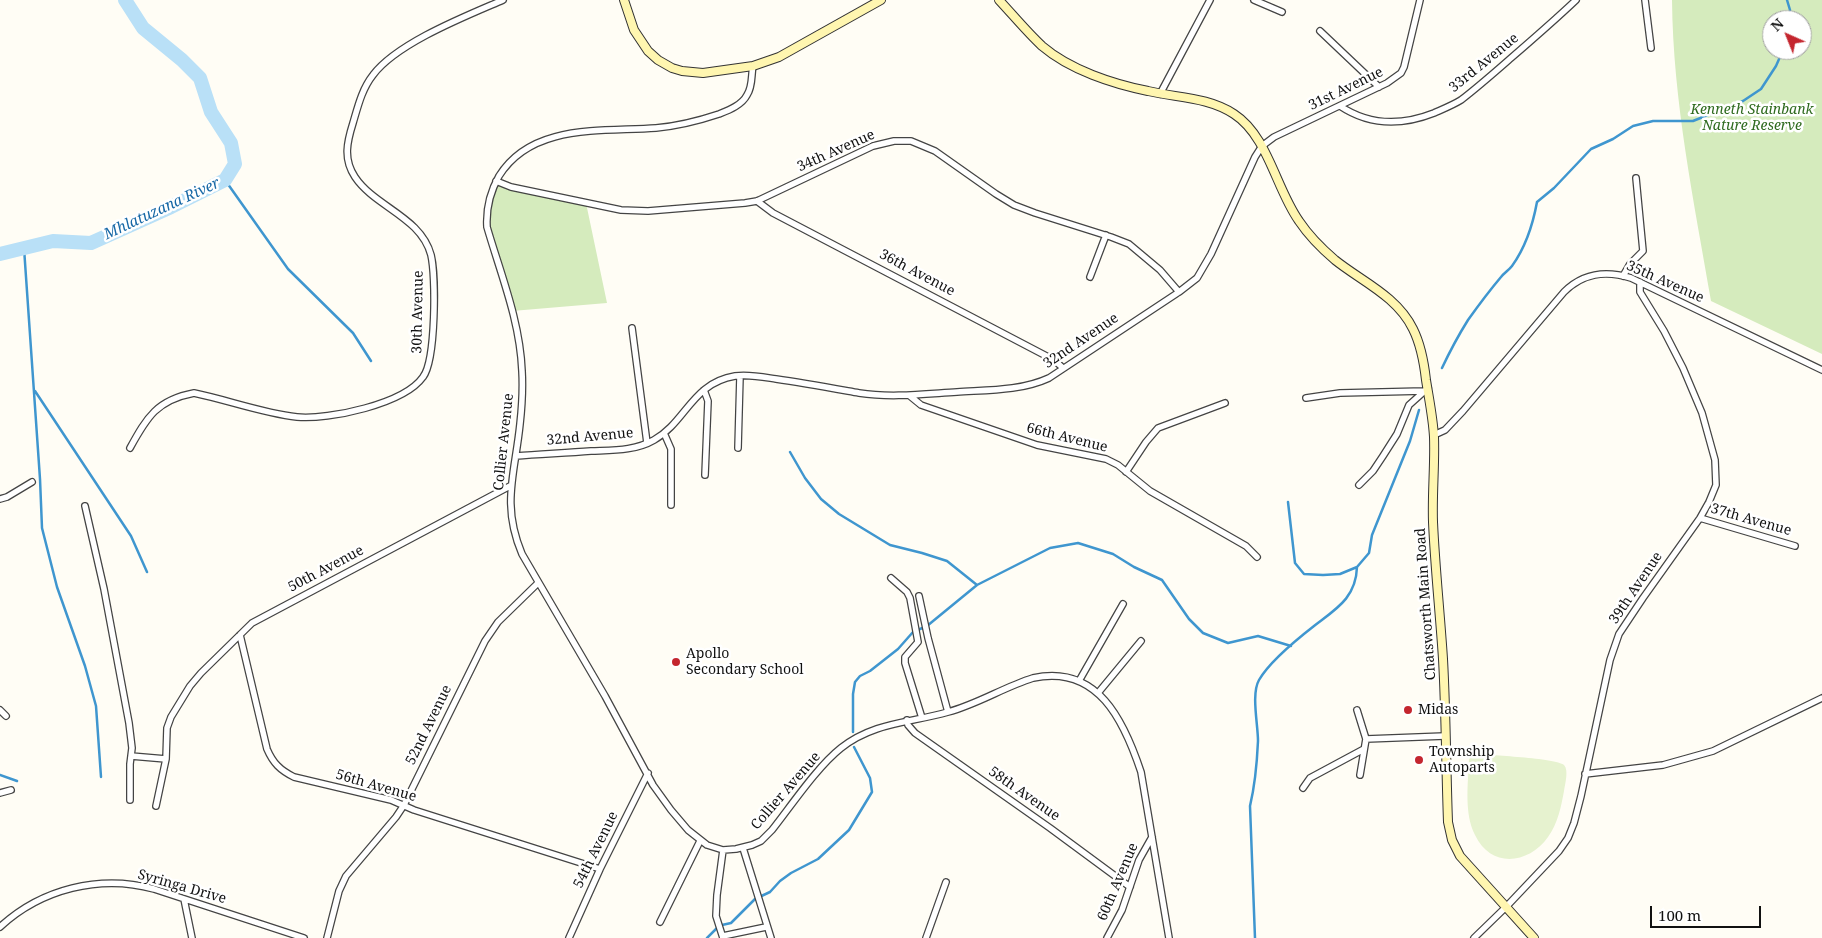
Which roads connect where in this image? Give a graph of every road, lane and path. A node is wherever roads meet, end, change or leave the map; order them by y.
1 (503, 0) edge
2 (624, 0) edge
3 (881, 0) edge
4 (999, 0) edge
5 (1210, 0) edge
6 (1254, 0) edge
7 (1420, 0) edge
8 (1576, 0) edge
9 (1645, 0) edge
10 (1282, 12) dead end
11 (1320, 31) dead end
12 (1651, 48) dead end
13 (753, 66) junction
14 (1379, 87) junction
15 (1160, 94) junction
16 (1340, 106) junction
17 (1262, 146) junction
18 (1636, 178) dead end
19 (496, 181) junction
20 (757, 201) junction
21 (1106, 235) junction
22 (1623, 276) junction
23 (1090, 277) dead end
24 (1640, 282) junction
25 (1179, 292) junction
26 (632, 328) dead end
27 (1063, 368) junction
28 (1822, 370) edge
29 (740, 376) junction
30 (704, 390) junction
31 (1426, 390) junction
32 (910, 396) junction
33 (1306, 398) dead end
34 (1225, 403) dead end
35 (664, 433) junction
36 (1434, 435) junction
37 (647, 443) junction
38 (130, 448) dead end
39 (738, 448) dead end
40 (516, 456) junction
41 (1126, 472) junction
42 (705, 475) dead end
43 (32, 482) dead end
44 (1359, 485) dead end
45 (510, 486) junction
46 (0, 498) edge
47 (671, 505) dead end
48 (84, 506) dead end
49 (1700, 518) junction
50 (1795, 546) dead end
51 (1257, 557) dead end
52 (891, 578) dead end
53 (538, 583) junction
54 (919, 596) dead end
55 (1123, 604) dead end
56 (240, 635) junction
57 (1141, 641) dead end
58 (1079, 681) junction
59 (1098, 693) junction
60 (1822, 698) edge
61 (0, 710) edge
62 (1357, 710) dead end
63 (948, 712) junction
64 (6, 716) dead end
65 (922, 718) junction
66 (907, 720) junction
67 (1445, 736) junction
68 (1366, 739) junction
69 (1364, 749) junction
70 (132, 756) junction
71 (166, 759) junction
72 (648, 773) junction
73 (1585, 774) junction
74 (1360, 775) dead end
75 (1303, 788) dead end
76 (11, 790) dead end
77 (0, 793) edge
78 (130, 800) dead end
79 (404, 805) junction
80 (156, 806) dead end
81 (1152, 837) junction
82 (700, 841) junction
83 (743, 848) junction
84 (723, 850) junction
85 (600, 869) junction
86 (946, 882) dead end
87 (1130, 887) junction
88 (184, 899) junction
89 (1506, 907) junction
90 (660, 922) dead end
91 (0, 927) edge
92 (766, 927) junction
93 (723, 937) edge
94 (192, 938) edge
95 (304, 938) edge
96 (327, 938) edge
97 (569, 938) edge
98 (771, 938) edge
99 (926, 938) edge
100 (1107, 938) edge
101 (1168, 938) edge
102 (1474, 938) edge
103 (1534, 938) edge

1 - 38 street, 30th Avenue
2 - 13 street
3 - 13 street
4 - 15 street, Chatsworth Main Road
5 - 15 street
6 - 10 street
7 - 14 street, 31st Avenue
8 - 16 street, 33rd Avenue
9 - 12 street
11 - 14 street
13 - 19 street, Collier Avenue
14 - 16 street, 31st Avenue
15 - 17 street, Chatsworth Main Road
16 - 17 street, 31st Avenue
17 - 25 street, 32nd Avenue
17 - 31 street, Chatsworth Main Road
18 - 22 street
19 - 20 street, 34th Avenue
19 - 40 street, Collier Avenue
20 - 21 street, 34th Avenue
20 - 27 street, 36th Avenue
21 - 23 street
21 - 25 street, 34th Avenue
22 - 24 street, 35th Avenue
22 - 36 street, 35th Avenue
24 - 28 street, 35th Avenue
24 - 49 street, 39th Avenue
25 - 27 street, 32nd Avenue
26 - 37 street
27 - 32 street, 32nd Avenue
29 - 30 street, 32nd Avenue
29 - 32 street, 32nd Avenue
29 - 39 street
30 - 35 street, 32nd Avenue
30 - 42 street
31 - 33 street
31 - 36 street, Chatsworth Main Road
31 - 44 street
32 - 41 street, 66th Avenue
34 - 41 street
35 - 37 street, 32nd Avenue
35 - 47 street
36 - 67 street, Chatsworth Main Road
37 - 40 street, 32nd Avenue
40 - 45 street, Collier Avenue
41 - 51 street, 66th Avenue
43 - 46 street
45 - 53 street, Collier Avenue
45 - 56 street, 50th Avenue
48 - 70 street
49 - 50 street, 37th Avenue
49 - 73 street, 39th Avenue
52 - 65 street
53 - 72 street, Collier Avenue
53 - 79 street, 52nd Avenue
54 - 63 street
55 - 58 street
56 - 71 street, 50th Avenue
56 - 79 street, 56th Avenue
57 - 59 street
58 - 59 street, Collier Avenue
58 - 63 street, Collier Avenue
59 - 81 street, Collier Avenue
60 - 73 street
61 - 64 street
62 - 68 street
63 - 65 street, Collier Avenue
65 - 66 street, Collier Avenue
66 - 83 street, Collier Avenue
66 - 87 street, 58th Avenue
67 - 68 street
67 - 89 street, Chatsworth Main Road
68 - 69 street
69 - 74 street
69 - 75 street
70 - 71 street
70 - 78 street
71 - 80 street, 50th Avenue
72 - 82 street, Collier Avenue
72 - 85 street, 54th Avenue
73 - 89 street, 39th Avenue
76 - 77 street
79 - 85 street, 56th Avenue
79 - 96 street, 52nd Avenue
81 - 87 street, 60th Avenue
81 - 101 street, Collier Avenue
82 - 84 street, Collier Avenue
82 - 90 street
83 - 84 street, Collier Avenue
83 - 92 street
84 - 93 street
85 - 97 street, 54th Avenue
86 - 99 street
87 - 100 street, 60th Avenue
88 - 91 street, Syringa Drive
88 - 94 street
88 - 95 street, Syringa Drive
89 - 102 street
89 - 103 street, Chatsworth Main Road
92 - 93 street
92 - 98 street

